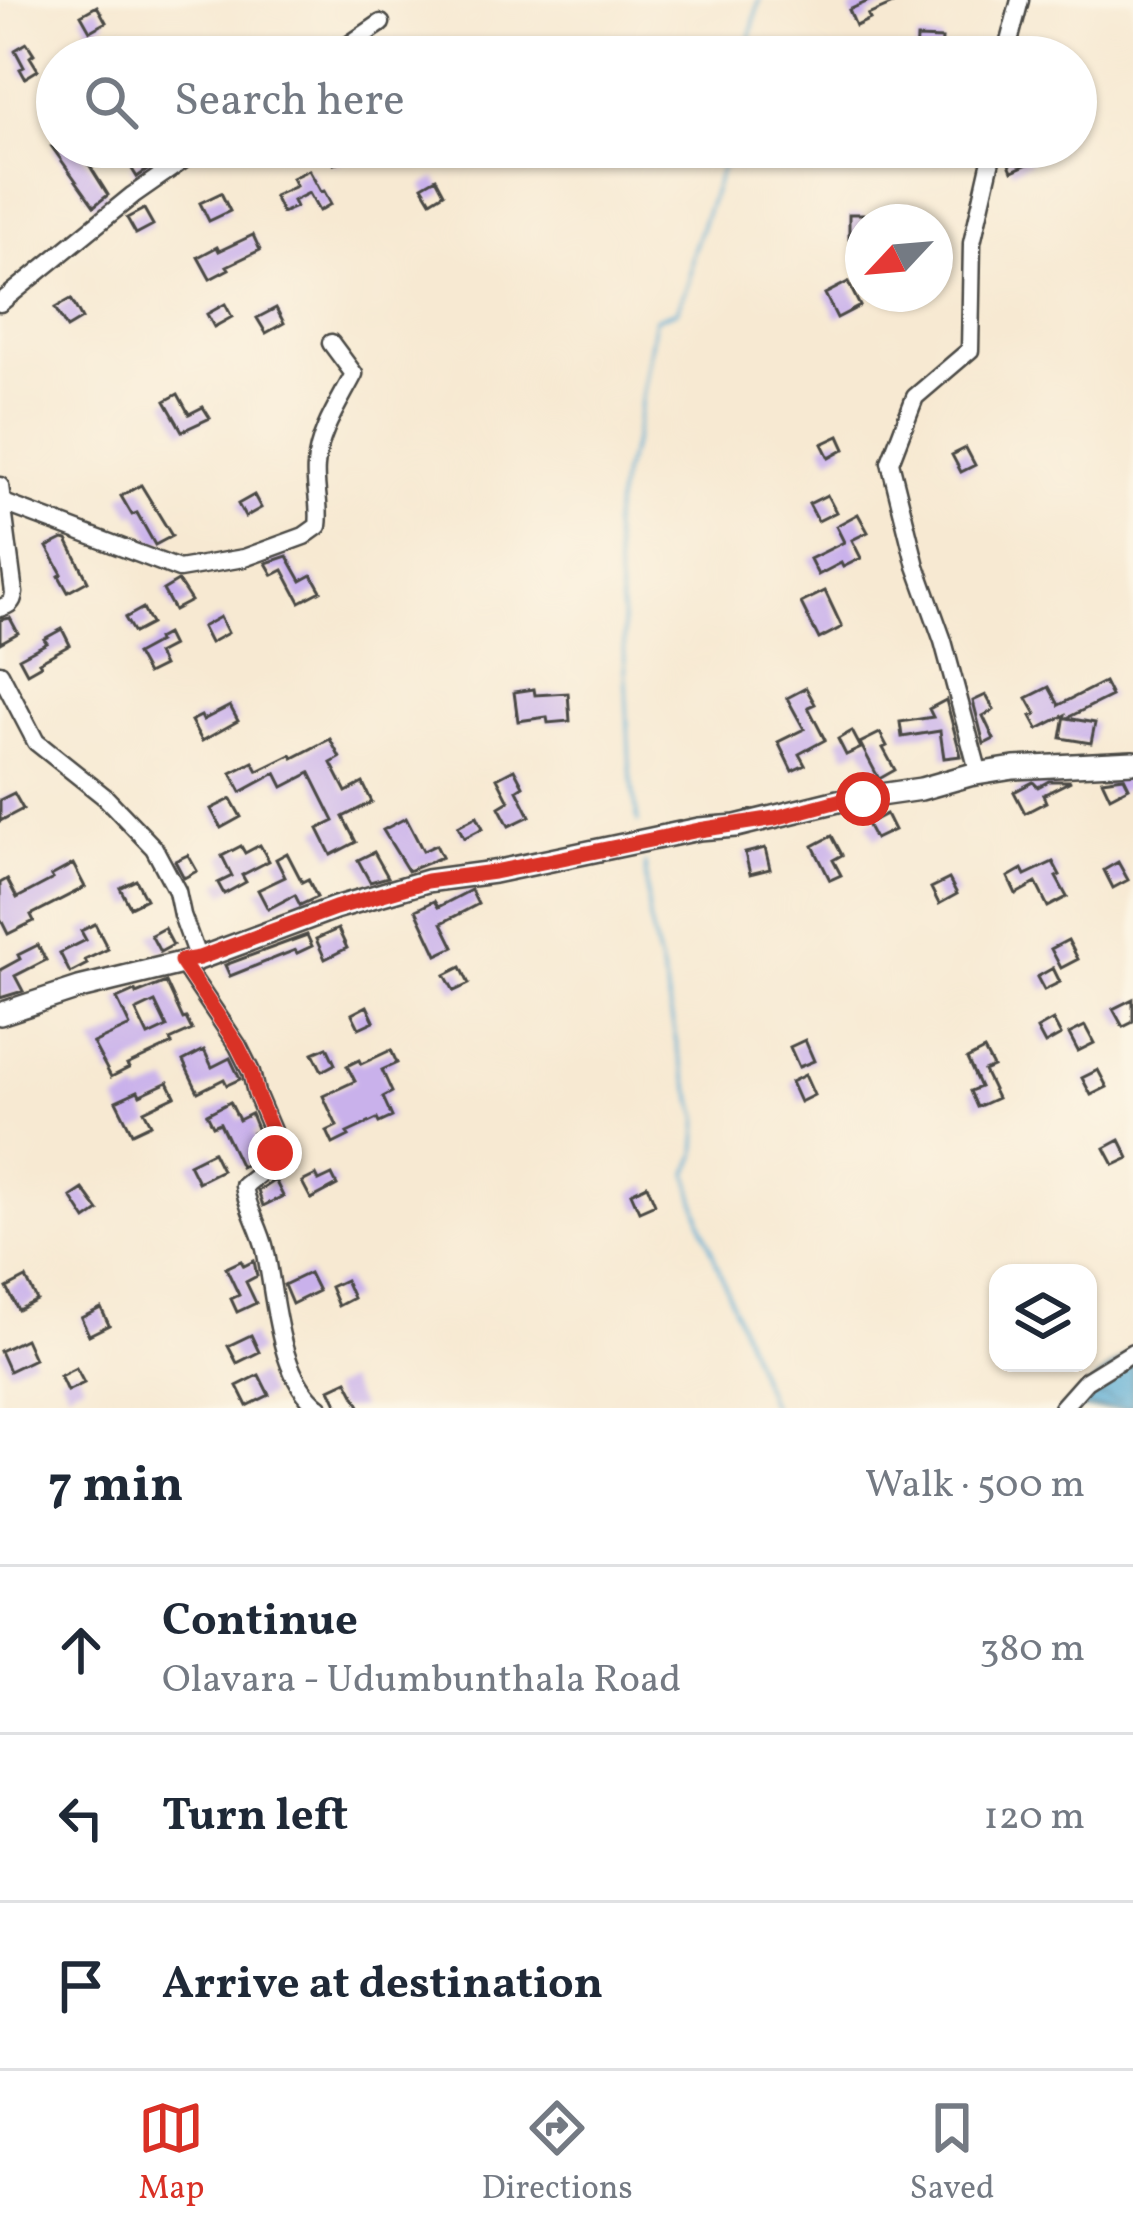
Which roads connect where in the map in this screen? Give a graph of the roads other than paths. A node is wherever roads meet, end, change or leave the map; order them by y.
1 (1020, 0) edge
2 (381, 22) dead end
3 (361, 36) edge
4 (1011, 36) edge
5 (172, 168) edge
6 (989, 168) edge
7 (0, 303) edge
8 (331, 343) dead end
9 (2, 494) edge
10 (0, 608) edge
11 (0, 674) edge
12 (1133, 762) edge
13 (979, 774) junction
14 (190, 960) junction
15 (0, 1015) edge
16 (1133, 1352) edge
17 (320, 1408) edge
18 (1062, 1408) edge

1 - 4 street
2 - 3 street
5 - 7 street
6 - 13 street
8 - 9 street
9 - 10 street
11 - 14 street
12 - 13 main road
13 - 14 main road
14 - 15 main road
14 - 17 street
16 - 18 street

